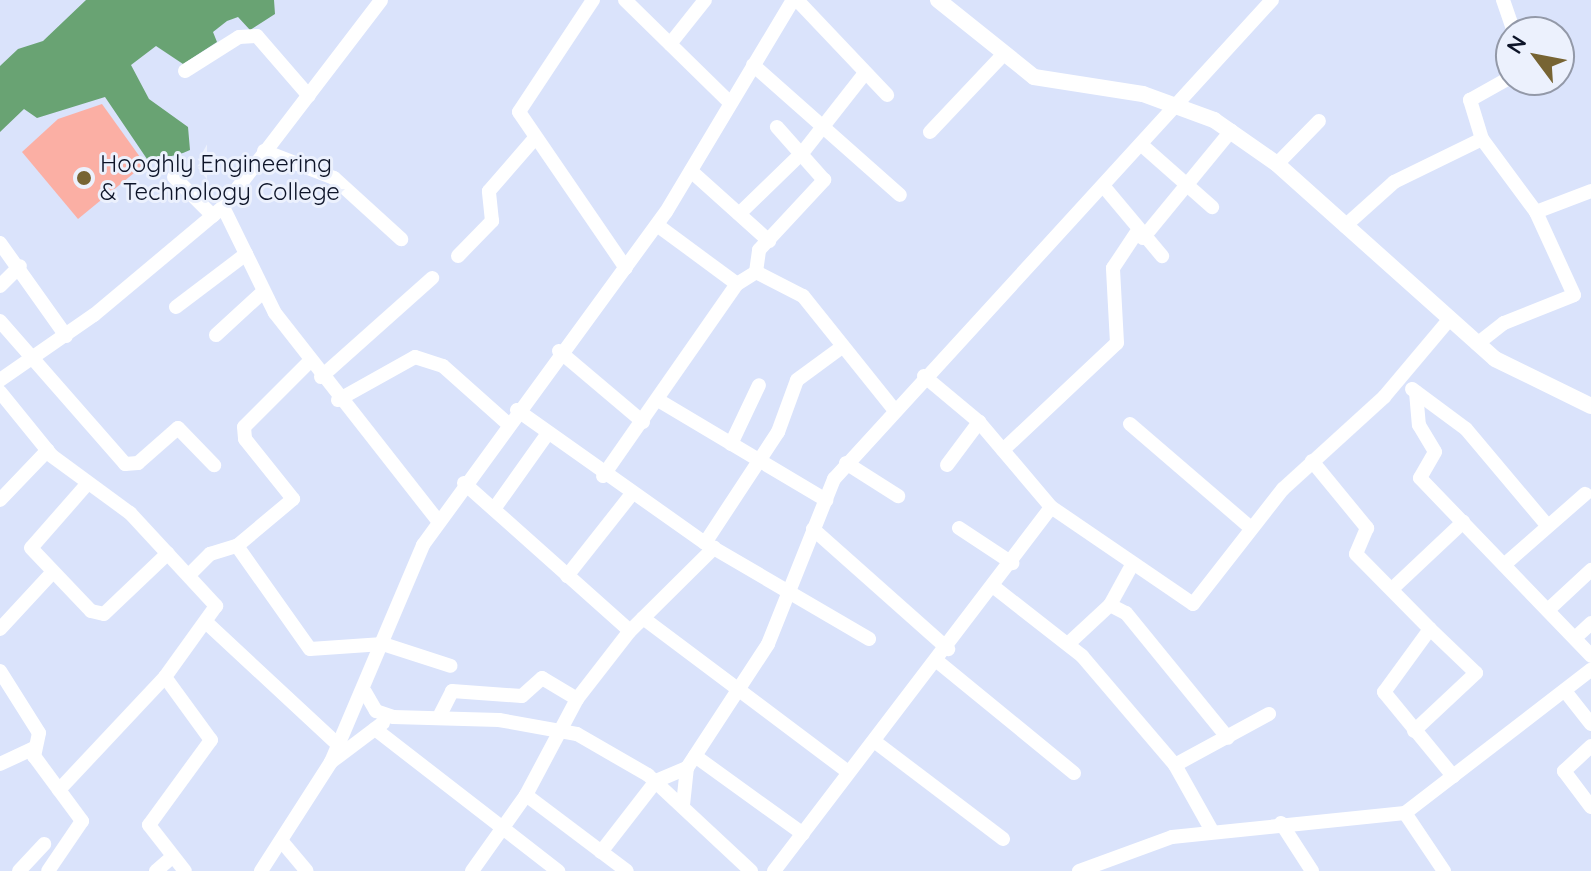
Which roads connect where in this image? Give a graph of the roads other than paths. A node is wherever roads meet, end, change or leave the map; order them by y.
1 (381, 0) edge
2 (593, 0) edge
3 (625, 0) edge
4 (705, 0) edge
5 (773, 0) edge
6 (938, 0) edge
7 (1272, 0) edge
8 (792, 3) edge
9 (670, 44) junction
10 (1001, 57) junction
11 (753, 65) junction
12 (185, 71) dead end
13 (865, 73) junction
14 (1495, 86) edge
15 (887, 95) dead end
16 (309, 96) junction
17 (730, 103) junction
18 (1180, 103) junction
19 (1319, 121) dead end
20 (777, 127) dead end
21 (824, 127) junction
22 (1231, 131) junction
23 (930, 132) dead end
24 (535, 138) junction
25 (1482, 139) junction
26 (1144, 147) junction
27 (264, 151) junction
28 (803, 152) junction
29 (1277, 164) junction
30 (691, 171) junction
31 (174, 177) dead end
32 (1105, 188) junction
33 (1189, 188) junction
34 (900, 195) dead end
35 (1589, 196) edge
36 (1212, 207) dead end
37 (218, 212) junction
38 (1536, 212) junction
39 (739, 214) junction
40 (657, 225) junction
41 (1345, 226) junction
42 (1140, 235) junction
43 (401, 239) dead end
44 (769, 241) junction
45 (2, 250) edge
46 (246, 254) junction
47 (458, 256) dead end
48 (1162, 256) dead end
49 (20, 266) junction
50 (626, 268) junction
51 (756, 272) junction
52 (432, 278) dead end
53 (737, 284) junction
54 (0, 286) edge
55 (263, 292) junction
56 (176, 307) dead end
57 (0, 321) edge
58 (1448, 321) junction
59 (216, 335) dead end
60 (66, 336) junction
61 (1477, 344) junction
62 (842, 347) junction
63 (559, 351) junction
64 (31, 361) junction
65 (310, 361) junction
66 (924, 376) junction
67 (321, 377) junction
68 (0, 380) edge
69 (1399, 380) junction
70 (759, 385) dead end
71 (0, 392) edge
72 (1416, 392) junction
73 (338, 400) junction
74 (658, 400) junction
75 (1591, 406) edge
76 (517, 410) junction
77 (895, 411) junction
78 (643, 422) junction
79 (979, 422) junction
80 (507, 423) junction
81 (1130, 424) dead end
82 (548, 433) junction
83 (731, 444) junction
84 (48, 450) junction
85 (1003, 450) junction
86 (759, 460) junction
87 (1312, 461) junction
88 (846, 463) junction
89 (214, 465) dead end
90 (947, 465) dead end
91 (603, 476) junction
92 (88, 483) junction
93 (464, 483) junction
94 (1585, 494) dead end
95 (631, 495) junction
96 (898, 496) dead end
97 (0, 500) edge
98 (826, 500) junction
99 (1051, 507) junction
100 (494, 509) junction
101 (438, 521) junction
102 (1463, 522) junction
103 (1546, 524) junction
104 (959, 528) dead end
105 (1251, 528) junction
106 (813, 529) junction
107 (237, 546) junction
108 (710, 546) junction
109 (168, 553) junction
110 (1012, 563) junction
111 (1132, 565) junction
112 (1504, 565) junction
113 (1591, 570) edge
114 (51, 574) junction
115 (189, 575) junction
116 (567, 576) junction
117 (789, 586) junction
118 (994, 587) junction
119 (1392, 589) junction
120 (1110, 605) junction
121 (1548, 610) junction
122 (643, 618) junction
123 (1591, 623) edge
124 (208, 624) junction
125 (0, 629) edge
126 (1430, 629) junction
127 (630, 631) junction
128 (1575, 638) junction
129 (869, 639) dead end
130 (1069, 643) junction
131 (383, 644) junction
132 (948, 649) junction
133 (1591, 656) edge
134 (937, 661) junction
135 (451, 666) dead end
136 (1591, 670) edge
137 (0, 671) edge
138 (165, 677) junction
139 (1565, 691) junction
140 (365, 692) junction
141 (736, 695) junction
142 (577, 699) junction
143 (1269, 714) dead end
144 (393, 717) junction
145 (439, 717) junction
146 (1591, 724) edge
147 (563, 728) junction
148 (375, 729) junction
149 (1414, 731) junction
150 (1228, 738) junction
151 (874, 741) junction
152 (338, 745) junction
153 (1591, 746) edge
154 (34, 748) junction
155 (331, 762) junction
156 (691, 762) junction
157 (0, 764) edge
158 (1175, 765) junction
159 (848, 772) junction
160 (1074, 773) dead end
161 (1453, 776) junction
162 (656, 781) junction
163 (59, 790) junction
164 (526, 795) junction
165 (683, 805) junction
166 (1591, 807) edge
167 (1405, 813) junction
168 (1281, 823) junction
169 (1212, 831) junction
170 (502, 832) junction
171 (803, 834) junction
172 (1003, 839) dead end
173 (44, 844) dead end
174 (284, 844) junction
175 (601, 852) junction
176 (172, 857) junction
177 (1114, 865) edge
178 (623, 870) edge
179 (19, 871) edge
180 (48, 871) edge
181 (156, 871) edge
182 (185, 871) edge
183 (261, 871) edge
184 (307, 871) edge
185 (472, 871) edge
186 (558, 871) edge
187 (751, 871) edge
188 (774, 871) edge
189 (1079, 871) edge
190 (1312, 871) edge
191 (1444, 871) edge

1 - 16 street
2 - 24 street
3 - 9 street
4 - 9 street
5 - 8 street
6 - 10 street
7 - 18 street
8 - 11 street
8 - 13 street
9 - 17 street
10 - 18 street
10 - 23 street
11 - 17 street
11 - 21 street
12 - 16 street
13 - 15 street
13 - 21 street
14 - 25 street
16 - 27 street
17 - 30 street
18 - 22 street
18 - 26 street
19 - 29 street
20 - 28 street
21 - 28 street
21 - 34 street
22 - 29 street
22 - 33 street
24 - 47 street
24 - 50 street
25 - 38 street
25 - 41 street
26 - 32 street
26 - 33 street
27 - 37 street
27 - 43 street
28 - 39 street
28 - 44 street
29 - 41 street
30 - 39 street
30 - 40 street
31 - 37 street
32 - 42 street
32 - 66 street
33 - 36 street
33 - 42 street
35 - 38 street
37 - 46 street
37 - 60 street
38 - 61 street
39 - 44 street
40 - 50 street
40 - 53 street
41 - 58 street
42 - 48 street
42 - 85 street
44 - 51 street
45 - 49 street
46 - 55 street
46 - 56 street
49 - 54 street
49 - 60 street
50 - 63 street
51 - 53 street
51 - 62 street
52 - 67 street
53 - 74 street
55 - 59 street
55 - 65 street
57 - 64 street
58 - 61 street
58 - 69 street
60 - 64 street
61 - 75 street
62 - 77 street
62 - 86 street
63 - 76 street
63 - 78 street
64 - 68 street
64 - 89 street
65 - 67 street
65 - 107 street
66 - 77 street
66 - 79 street
67 - 73 street
69 - 72 street
69 - 87 street
70 - 83 street
71 - 84 street
72 - 102 street
72 - 103 street
73 - 80 street
73 - 101 street
74 - 78 street
74 - 83 street
76 - 80 street
76 - 82 street
77 - 88 street
78 - 91 street
79 - 85 street
79 - 90 street
80 - 93 street
81 - 105 street
82 - 91 street
82 - 100 street
83 - 86 street
84 - 92 street
84 - 97 street
85 - 99 street
86 - 98 street
86 - 108 street
87 - 105 street
87 - 119 street
88 - 96 street
88 - 98 street
91 - 95 street
92 - 109 street
92 - 114 street
93 - 100 street
93 - 101 street
94 - 103 street
95 - 108 street
95 - 116 street
98 - 106 street
99 - 110 street
99 - 111 street
100 - 116 street
101 - 131 street
102 - 112 street
102 - 119 street
103 - 112 street
104 - 110 street
105 - 111 street
106 - 117 street
106 - 132 street
107 - 115 street
107 - 131 street
108 - 117 street
108 - 122 street
109 - 114 street
109 - 115 street
110 - 118 street
111 - 120 street
112 - 121 street
113 - 121 street
114 - 125 street
115 - 124 street
116 - 127 street
117 - 129 street
117 - 141 street
118 - 130 street
118 - 132 street
119 - 126 street
120 - 130 street
120 - 150 street
121 - 128 street
122 - 127 street
122 - 141 street
123 - 128 street
124 - 138 street
124 - 152 street
126 - 149 street
126 - 149 street
127 - 142 street
128 - 133 street
130 - 158 street
131 - 135 street
131 - 140 street
132 - 134 street
134 - 151 street
134 - 160 street
136 - 139 street
137 - 154 street
138 - 163 street
138 - 176 street
139 - 146 street
139 - 161 street
140 - 144 street
140 - 152 street
141 - 156 street
141 - 159 street
142 - 145 street
142 - 147 street
143 - 150 street
144 - 145 street
144 - 148 street
145 - 147 street
147 - 162 street
147 - 164 street
148 - 155 street
148 - 170 street
149 - 161 street
150 - 158 street
151 - 159 street
151 - 172 street
152 - 155 street
153 - 166 street
154 - 157 street
154 - 163 street
155 - 174 street
156 - 162 street
156 - 165 street
156 - 171 street
158 - 169 street
159 - 171 street
161 - 167 street
162 - 165 street
162 - 175 street
163 - 180 street
164 - 170 street
164 - 175 street
165 - 187 street
167 - 168 street
167 - 191 street
168 - 169 street
168 - 190 street
169 - 177 street
170 - 185 street
170 - 186 street
171 - 188 street
173 - 179 street
174 - 183 street
174 - 184 street
175 - 178 street
176 - 181 street
176 - 182 street
177 - 189 street

